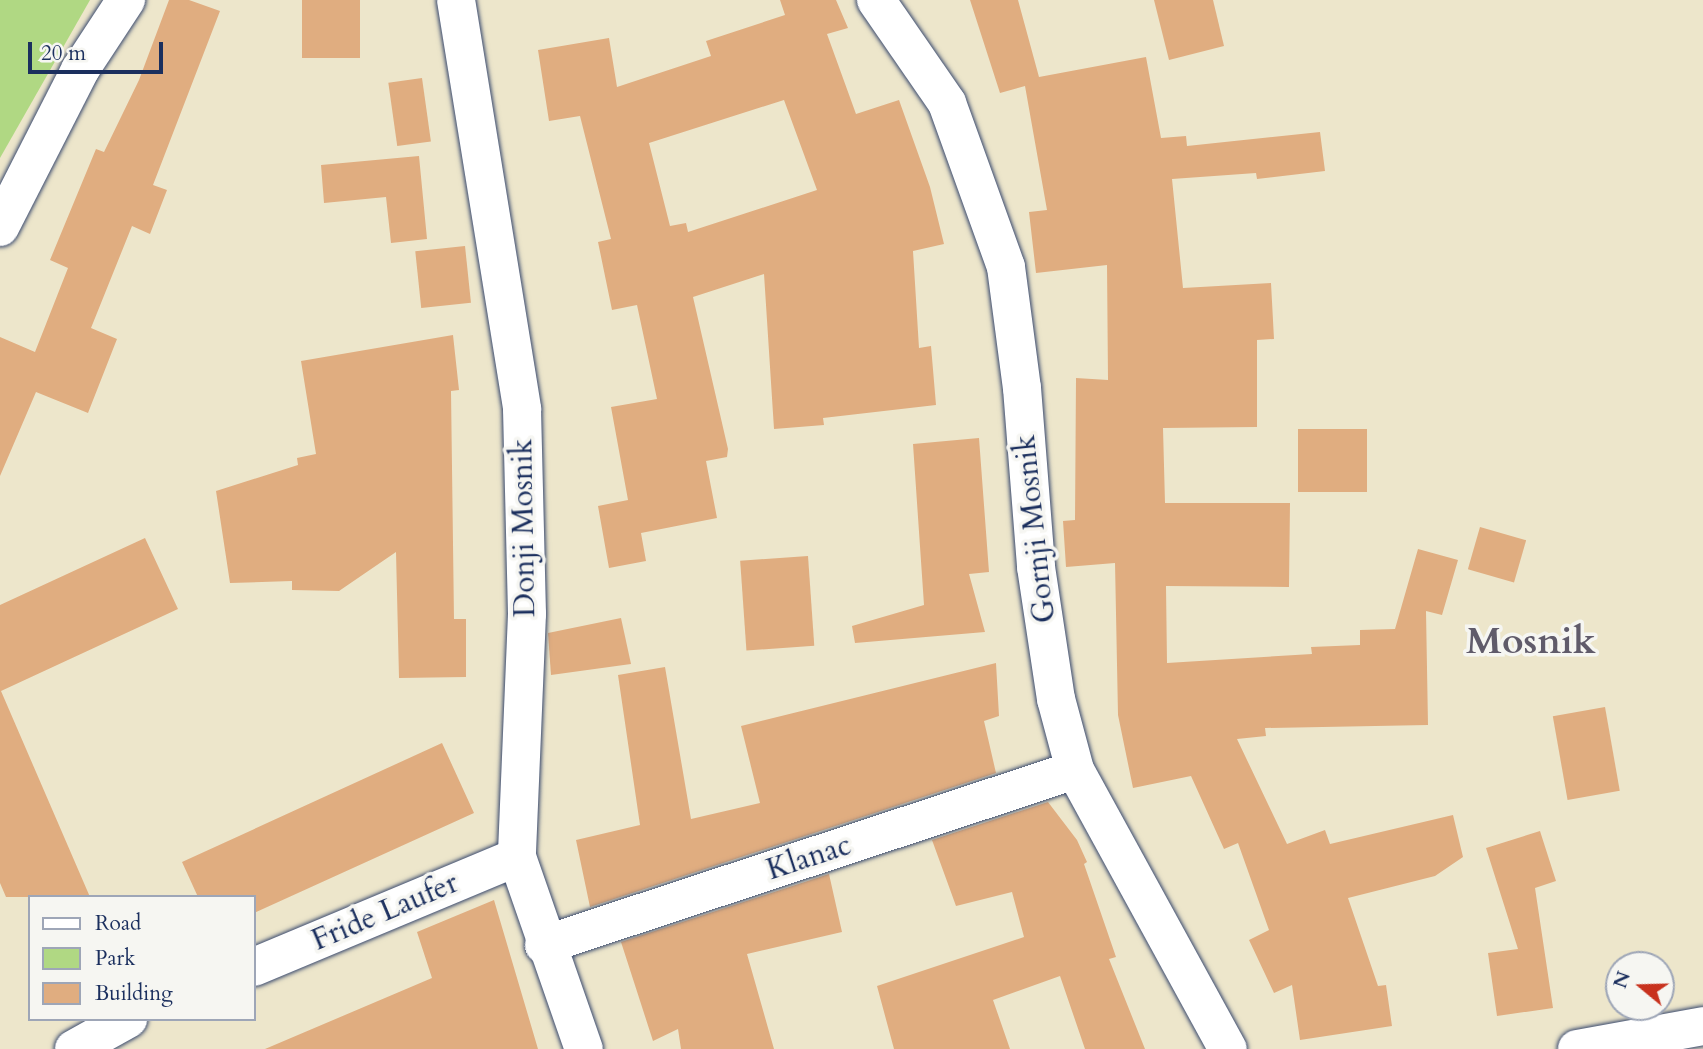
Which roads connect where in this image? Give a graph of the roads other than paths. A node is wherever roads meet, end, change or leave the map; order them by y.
1 (125, 0) edge
2 (456, 0) edge
3 (876, 0) edge
4 (0, 227) edge
5 (1074, 770) junction
6 (517, 857) junction
7 (544, 945) junction
8 (256, 966) edge
9 (124, 1021) edge
10 (1703, 1026) edge
11 (74, 1049) edge
12 (584, 1049) edge
13 (1228, 1049) edge
14 (1577, 1049) edge

1 - 4 street
2 - 6 street, Donji Mosnik
3 - 5 street, Gornji Mosnik
5 - 7 street, Klanac
5 - 13 street, Gornji Mosnik
6 - 7 street, Donji Mosnik
6 - 8 street, Fride Laufer
7 - 12 street, Donji Mosnik
9 - 11 street
10 - 14 street

